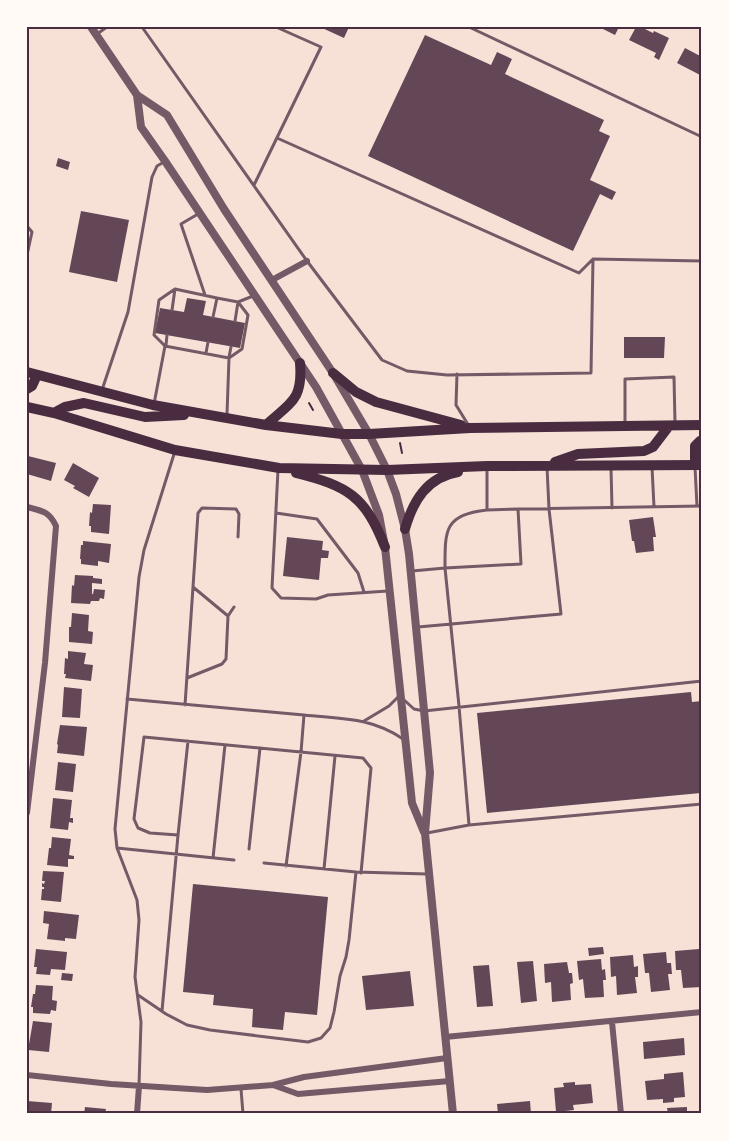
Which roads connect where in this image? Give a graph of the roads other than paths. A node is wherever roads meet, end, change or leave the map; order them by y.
1 (107, 27) edge
2 (142, 27) edge
3 (276, 27) edge
4 (469, 27) edge
5 (94, 31) edge
6 (137, 95) junction
7 (702, 137) edge
8 (277, 138) junction
9 (165, 161) junction
10 (254, 186) junction
11 (200, 213) junction
12 (27, 226) edge
13 (27, 255) edge
14 (593, 259) junction
15 (307, 261) junction
16 (702, 261) edge
17 (272, 280) junction
18 (175, 289) junction
19 (205, 295) junction
20 (254, 295) junction
21 (217, 298) junction
22 (238, 303) junction
23 (172, 310) dead end
24 (213, 317) dead end
25 (235, 321) dead end
26 (167, 335) dead end
27 (208, 342) dead end
28 (165, 346) junction
29 (231, 347) dead end
30 (206, 353) junction
31 (229, 358) junction
32 (300, 363) junction
33 (32, 373) edge
34 (333, 373) junction
35 (457, 374) junction
36 (27, 389) edge
37 (102, 391) junction
38 (153, 405) junction
39 (27, 407) edge
40 (54, 413) junction
41 (196, 413) junction
42 (227, 419) junction
43 (266, 425) junction
44 (672, 425) junction
45 (702, 425) edge
46 (625, 426) junction
47 (470, 428) junction
48 (342, 434) junction
49 (369, 434) junction
50 (702, 441) edge
51 (175, 450) junction
52 (699, 465) edge
53 (487, 466) junction
54 (547, 466) junction
55 (611, 466) junction
56 (651, 466) junction
57 (279, 468) junction
58 (362, 470) junction
59 (387, 470) junction
60 (697, 506) junction
61 (702, 506) edge
62 (27, 507) edge
63 (654, 507) junction
64 (549, 508) junction
65 (612, 508) junction
66 (518, 509) junction
67 (487, 510) junction
68 (276, 513) junction
69 (405, 529) junction
70 (238, 537) dead end
71 (385, 547) junction
72 (445, 568) junction
73 (411, 571) junction
74 (193, 587) junction
75 (390, 591) junction
76 (364, 592) junction
77 (234, 607) dead end
78 (228, 616) junction
79 (450, 624) junction
80 (416, 627) junction
81 (187, 678) junction
82 (702, 681) edge
83 (400, 695) junction
84 (127, 699) junction
85 (185, 705) junction
86 (459, 706) junction
87 (424, 711) junction
88 (304, 716) junction
89 (364, 721) junction
90 (404, 740) junction
91 (188, 741) junction
92 (225, 745) junction
93 (260, 748) junction
94 (301, 752) junction
95 (335, 756) junction
96 (702, 804) edge
97 (27, 813) edge
98 (469, 825) junction
99 (425, 833) junction
100 (178, 835) junction
101 (117, 848) junction
102 (249, 849) dead end
103 (176, 854) junction
104 (213, 858) junction
105 (234, 860) dead end
106 (264, 863) dead end
107 (286, 866) junction
108 (324, 869) junction
109 (356, 872) junction
110 (361, 873) junction
111 (429, 874) junction
112 (138, 995) junction
113 (162, 1011) junction
114 (702, 1012) edge
115 (612, 1022) junction
116 (446, 1037) junction
117 (447, 1058) junction
118 (27, 1075) edge
119 (450, 1081) junction
120 (273, 1085) junction
121 (139, 1086) junction
122 (241, 1087) junction
123 (137, 1114) edge
124 (243, 1114) edge
125 (453, 1114) edge
126 (621, 1114) edge

1 - 5 lane
2 - 10 lane
3 - 8 lane
4 - 7 lane
5 - 6 street
6 - 9 street
6 - 17 street
8 - 10 lane
8 - 14 lane
9 - 11 street
9 - 37 lane
10 - 15 lane
11 - 19 lane
11 - 20 street
12 - 13 lane
14 - 16 lane
14 - 35 lane
15 - 17 street
15 - 35 lane
17 - 34 street
18 - 19 lane
18 - 23 lane
18 - 28 lane
19 - 21 lane
20 - 22 lane
20 - 32 street
21 - 22 lane
21 - 24 lane
22 - 25 lane
22 - 31 lane
26 - 28 lane
27 - 30 lane
28 - 30 lane
28 - 38 lane
29 - 31 lane
30 - 31 lane
31 - 42 lane
32 - 43 main road
32 - 48 street
33 - 36 main road
33 - 37 main road
34 - 47 main road
34 - 49 street
35 - 47 lane
37 - 38 main road
38 - 41 main road
39 - 40 main road
40 - 41 main road
40 - 51 main road
41 - 42 main road
42 - 43 main road
43 - 48 main road
44 - 45 main road
44 - 46 main road
44 - 46 lane
44 - 54 main road
46 - 47 main road
47 - 49 main road
48 - 49 main road
48 - 58 street
49 - 59 street
50 - 52 main road
51 - 57 main road
51 - 84 lane
52 - 56 main road
52 - 60 lane
53 - 54 main road
53 - 59 main road
53 - 67 lane
53 - 69 main road
54 - 55 main road
54 - 64 lane
55 - 56 main road
55 - 65 lane
56 - 63 lane
57 - 58 main road
57 - 68 lane
57 - 71 main road
58 - 59 main road
58 - 71 street
59 - 69 street
60 - 61 lane
60 - 63 lane
62 - 97 street
63 - 65 lane
64 - 65 lane
64 - 66 lane
64 - 79 lane
66 - 67 lane
66 - 72 lane
67 - 72 lane
68 - 76 lane
68 - 76 lane
69 - 73 street
70 - 74 lane
71 - 75 street
72 - 73 lane
72 - 79 lane
73 - 80 street
74 - 78 lane
74 - 81 lane
75 - 76 lane
75 - 83 street
77 - 78 lane
78 - 81 lane
79 - 80 lane
79 - 86 lane
80 - 87 street
81 - 85 lane
82 - 86 lane
83 - 87 lane
83 - 89 lane
83 - 90 street
84 - 85 lane
84 - 101 lane
85 - 88 lane
86 - 87 lane
86 - 98 lane
87 - 99 street
88 - 89 lane
88 - 94 lane
89 - 90 lane
90 - 99 street
91 - 92 lane
91 - 100 lane
91 - 100 lane
92 - 93 lane
92 - 104 lane
93 - 94 lane
93 - 102 lane
94 - 95 lane
94 - 107 lane
95 - 108 lane
95 - 110 lane
96 - 98 lane
98 - 99 lane
99 - 111 street
100 - 103 lane
101 - 103 lane
101 - 112 lane
103 - 104 lane
103 - 113 lane
104 - 105 lane
106 - 107 lane
107 - 108 lane
108 - 109 lane
109 - 110 lane
109 - 113 lane
110 - 111 lane
111 - 116 street
112 - 113 lane
112 - 121 lane
114 - 115 street
115 - 116 street
115 - 126 street
116 - 117 street
117 - 119 street
117 - 120 street
118 - 121 street
119 - 120 street
119 - 125 street
120 - 122 street
121 - 122 street
121 - 123 street
122 - 124 lane

